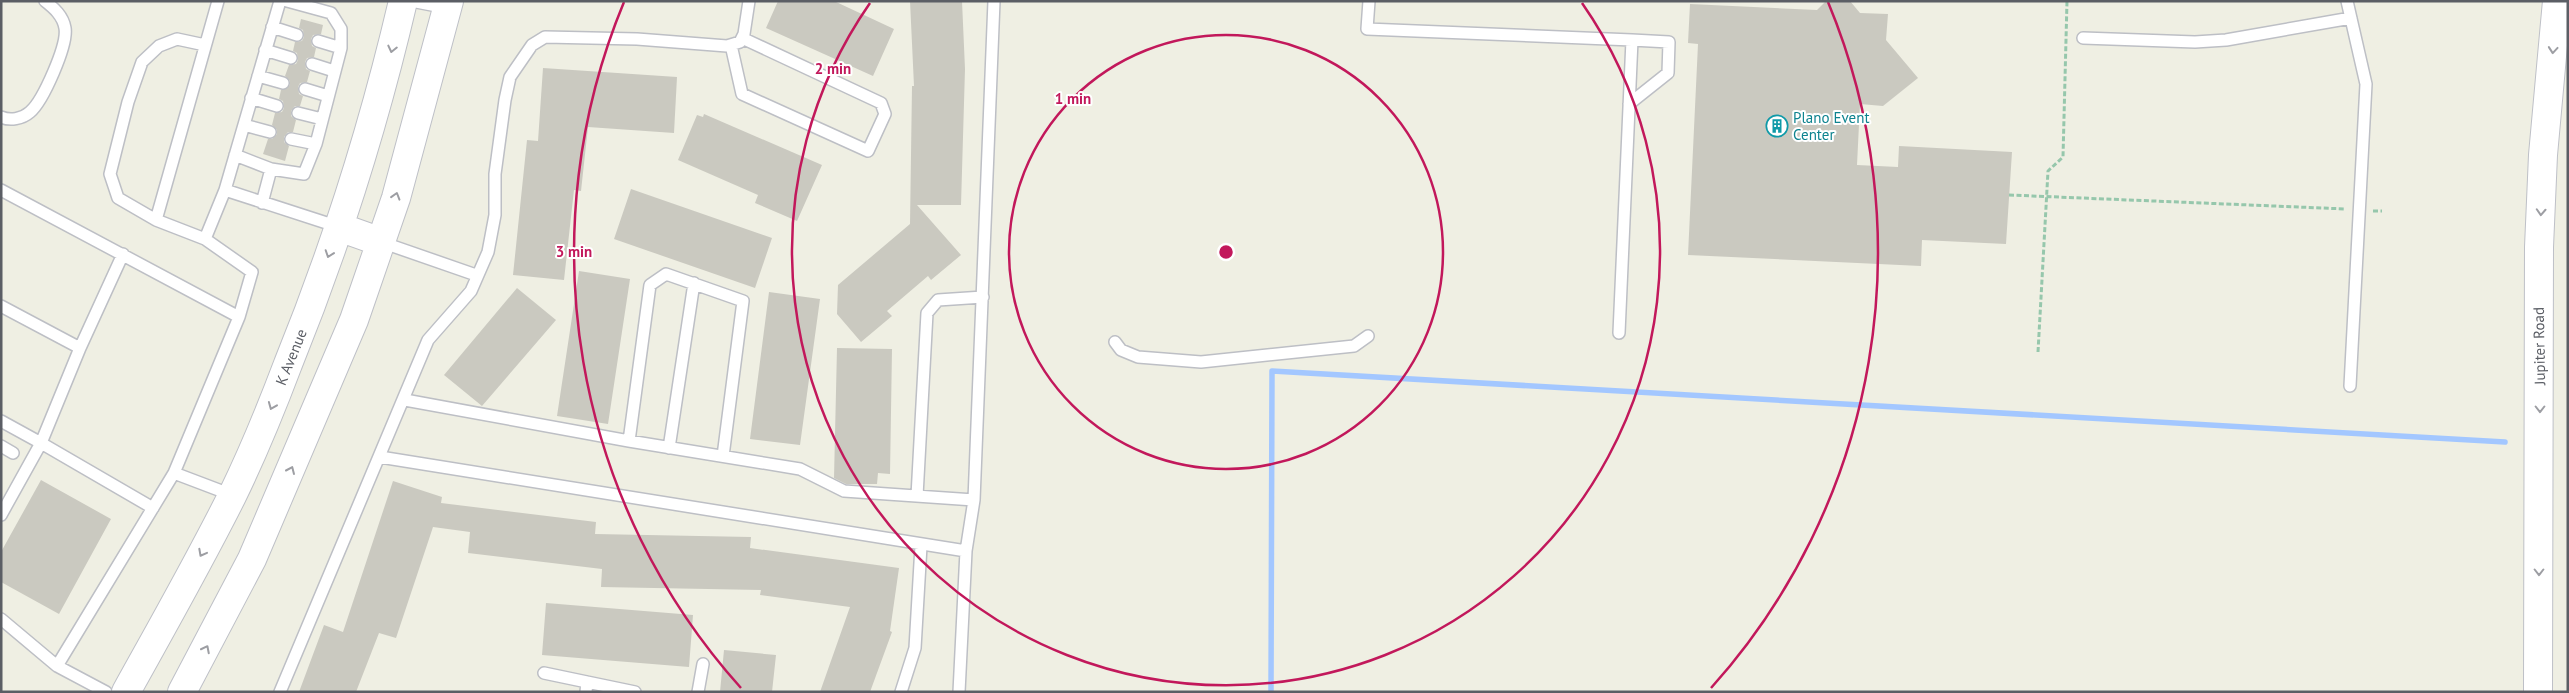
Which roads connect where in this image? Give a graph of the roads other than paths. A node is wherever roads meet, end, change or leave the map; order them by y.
1 (45, 1) edge
2 (218, 1) edge
3 (280, 1) edge
4 (287, 1) edge
5 (403, 1) edge
6 (411, 1) edge
7 (749, 1) edge
8 (994, 1) edge
9 (1369, 1) edge
10 (2347, 1) edge
11 (2557, 1) edge
12 (448, 5) edge
13 (2351, 18) junction
14 (272, 27) junction
15 (297, 35) dead end
16 (742, 38) junction
17 (2083, 38) dead end
18 (1632, 40) junction
19 (318, 41) dead end
20 (205, 45) junction
21 (731, 45) junction
22 (340, 48) junction
23 (266, 50) junction
24 (290, 58) dead end
25 (312, 64) dead end
26 (334, 71) junction
27 (258, 76) junction
28 (284, 83) dead end
29 (305, 89) dead end
30 (328, 96) junction
31 (251, 98) junction
32 (1630, 104) junction
33 (277, 106) dead end
34 (298, 113) dead end
35 (1, 117) edge
36 (322, 119) junction
37 (244, 125) junction
38 (270, 132) dead end
39 (291, 139) dead end
40 (316, 144) junction
41 (235, 155) junction
42 (271, 169) junction
43 (1, 190) edge
44 (225, 190) junction
45 (262, 203) junction
46 (156, 220) junction
47 (339, 228) junction
48 (205, 239) junction
49 (381, 242) junction
50 (124, 254) junction
51 (476, 275) junction
52 (694, 284) junction
53 (983, 297) junction
54 (1, 306) edge
55 (239, 317) junction
56 (1619, 333) dead end
57 (1368, 336) dead end
58 (1115, 342) dead end
59 (80, 348) junction
60 (2350, 386) dead end
61 (405, 400) junction
62 (1, 421) edge
63 (629, 441) junction
64 (41, 443) junction
65 (1, 446) edge
66 (669, 448) junction
67 (13, 453) dead end
68 (723, 456) junction
69 (380, 457) junction
70 (174, 473) junction
71 (232, 495) junction
72 (917, 496) junction
73 (974, 500) junction
74 (153, 508) junction
75 (272, 514) junction
76 (1, 515) edge
77 (921, 546) junction
78 (966, 551) junction
79 (1, 619) edge
80 (703, 664) dead end
81 (57, 666) junction
82 (544, 672) dead end
83 (586, 687) edge
84 (106, 692) edge
85 (126, 692) edge
86 (182, 692) edge
87 (280, 692) edge
88 (635, 692) edge
89 (698, 692) edge
90 (901, 692) edge
91 (959, 692) edge
92 (2538, 692) edge

1 - 35 lane
2 - 20 lane
3 - 14 lane
4 - 22 lane
5 -> 47 main road, K Avenue
6 - 12 lane
7 - 16 lane
8 - 53 lane
9 - 18 lane
10 - 13 lane
11 -> 92 main road, Jupiter Road
49 -> 12 main road
13 - 17 lane
13 - 60 lane
14 - 15 lane
14 - 23 lane
16 - 21 lane
16 - 21 lane
18 - 32 lane
18 - 32 lane
19 - 22 lane
20 - 46 lane
20 - 46 lane
21 - 51 lane
22 - 26 lane
23 - 24 lane
23 - 27 lane
25 - 26 lane
26 - 30 lane
27 - 28 lane
27 - 31 lane
29 - 30 lane
30 - 36 lane
31 - 33 lane
31 - 37 lane
32 - 56 lane
34 - 36 lane
36 - 40 lane
37 - 38 lane
37 - 41 lane
39 - 40 lane
40 - 42 lane
41 - 42 lane
41 - 44 lane
42 - 45 lane
43 - 50 lane
44 - 45 lane
44 - 48 lane
45 - 47 lane
46 - 48 lane
47 - 49 main road
47 -> 71 main road, K Avenue
48 - 55 lane
49 - 51 lane
75 -> 49 main road
50 - 55 lane
50 - 59 lane
51 - 61 lane
52 - 63 lane
52 - 66 lane
52 - 68 lane
53 - 72 lane
53 - 73 lane
54 - 59 lane
55 - 70 lane
57 - 58 lane
59 - 64 lane
61 - 63 lane
61 - 69 lane
62 - 64 lane
63 - 66 lane
64 - 74 lane
64 - 76 lane
65 - 67 lane
66 - 68 lane
68 - 72 lane
69 - 77 lane
69 - 87 lane
70 - 71 lane
70 - 74 lane
71 - 75 main road
71 -> 85 main road, K Avenue
72 - 73 lane
73 - 78 lane
74 - 81 lane
86 -> 75 main road
77 - 78 lane
77 - 90 lane
78 - 91 lane
79 - 81 lane
80 - 89 lane
81 - 84 lane
82 - 83 lane
83 - 88 lane

